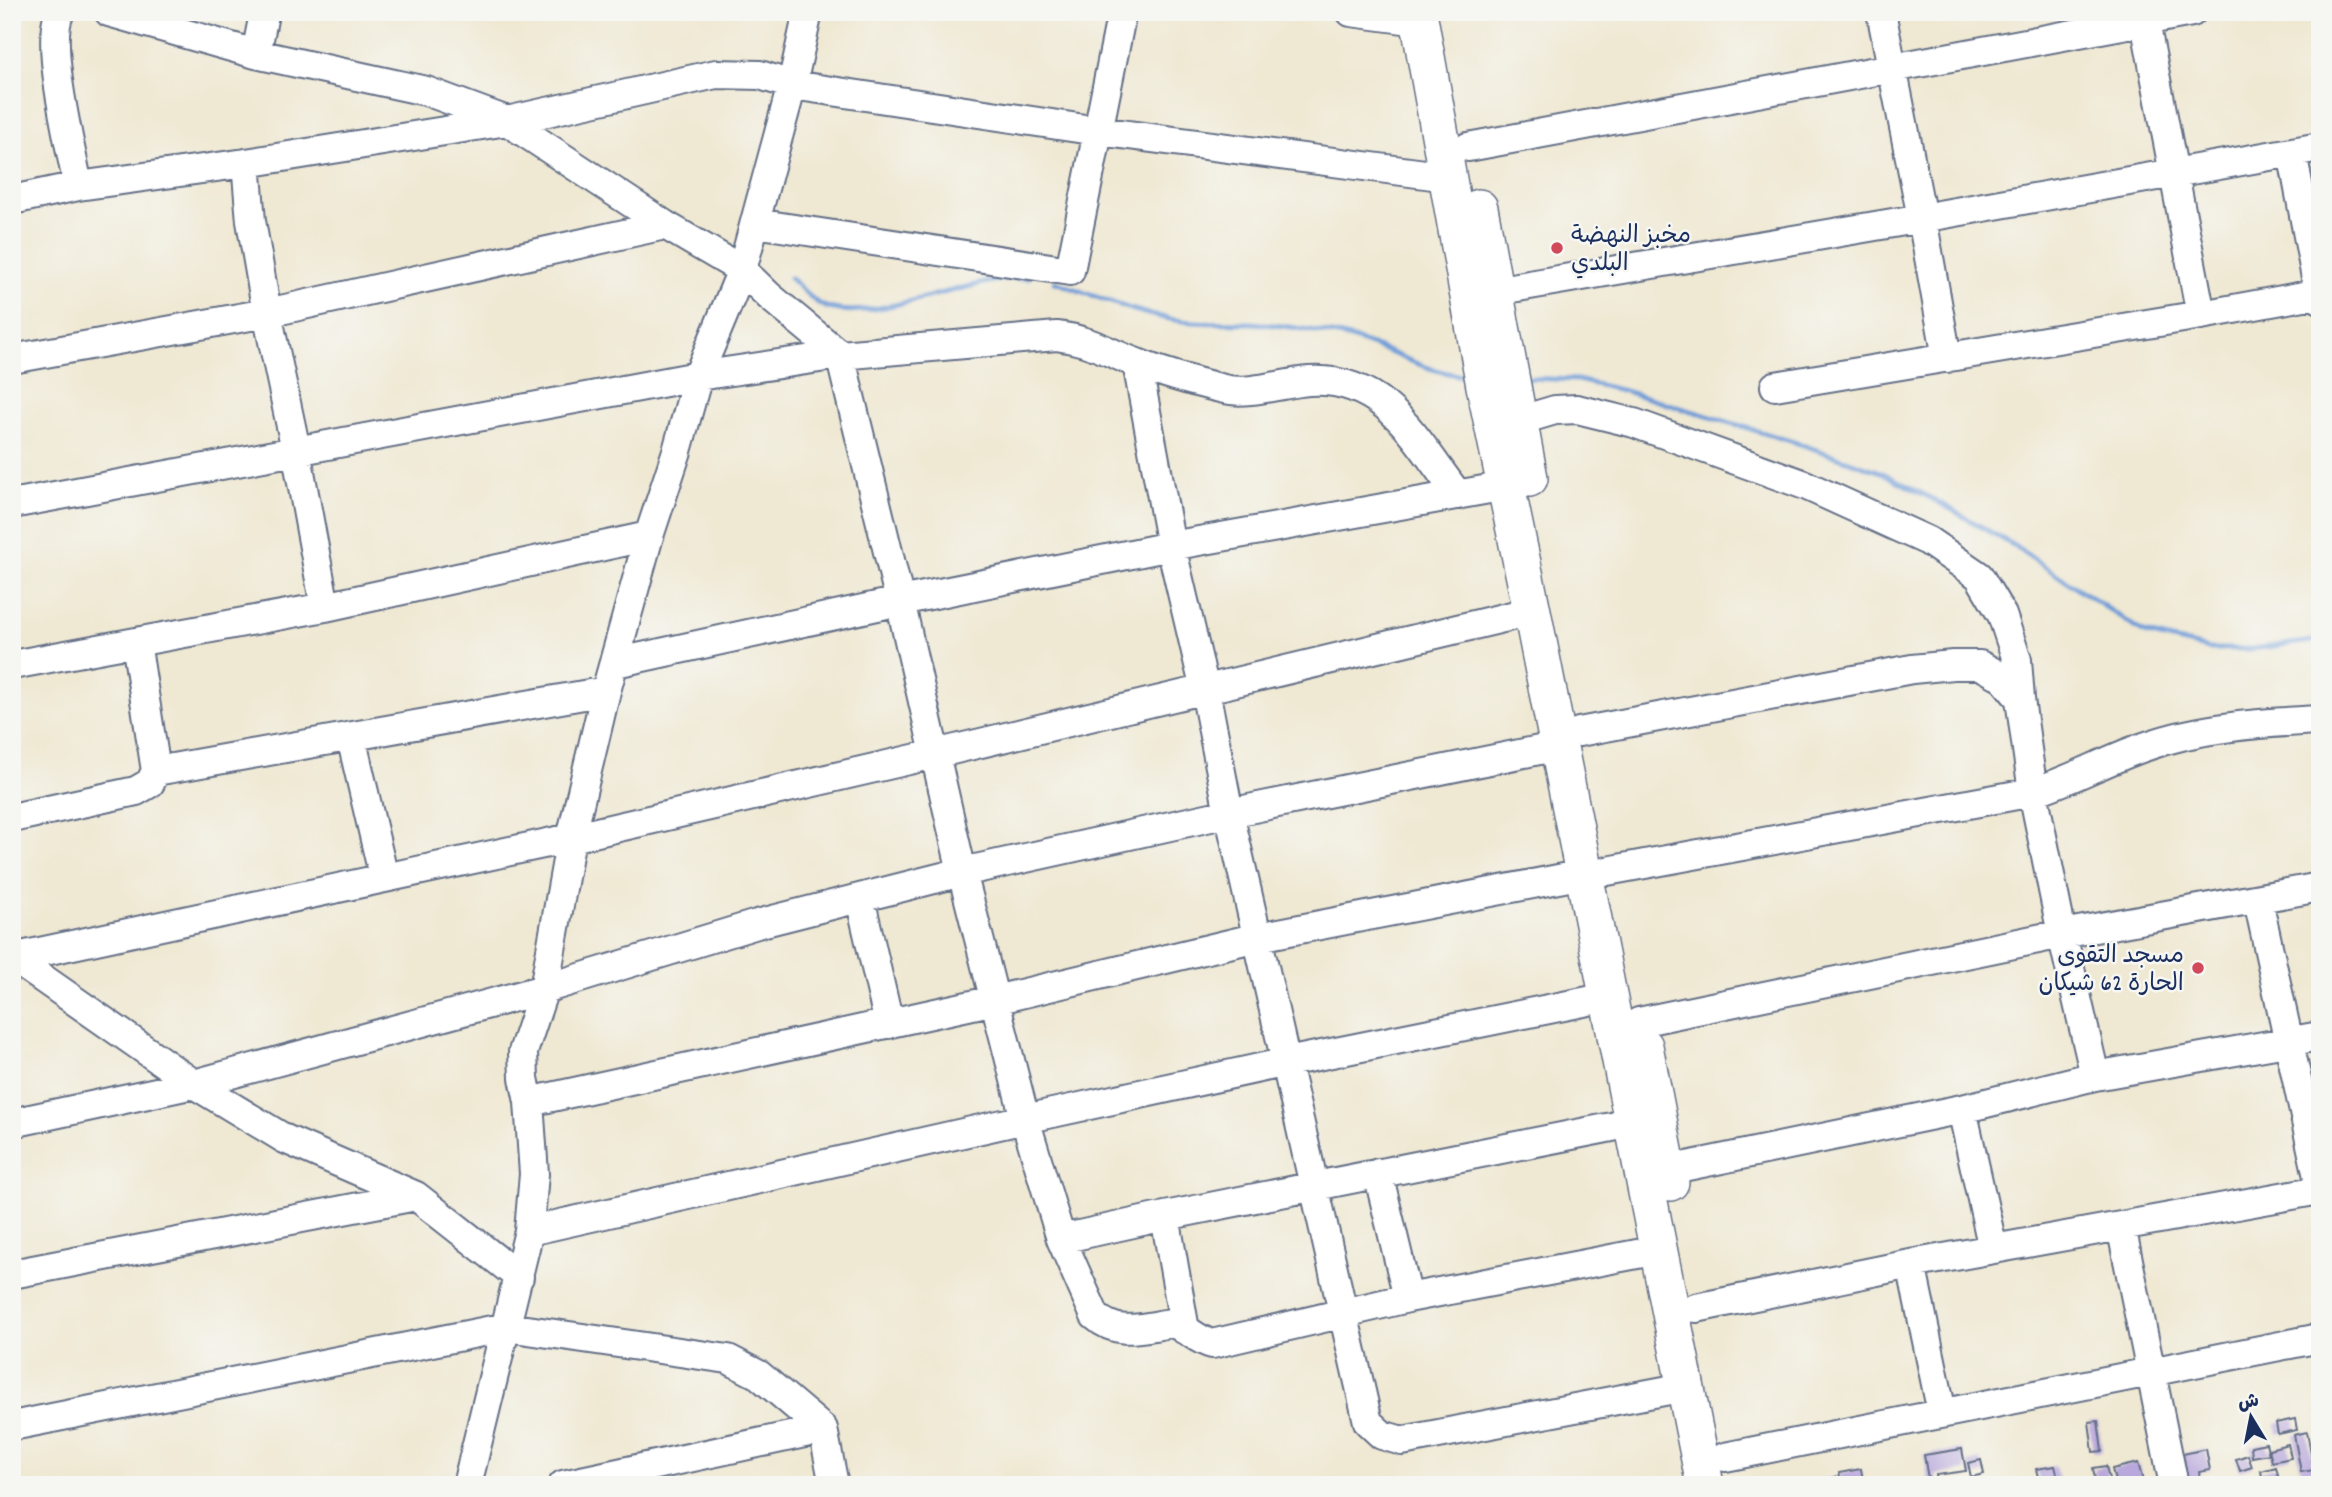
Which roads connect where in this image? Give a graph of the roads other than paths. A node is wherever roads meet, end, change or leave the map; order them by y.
1 (61, 12) edge
2 (109, 12) edge
3 (808, 12) edge
4 (1122, 12) edge
5 (1351, 12) edge
6 (1881, 12) edge
7 (2192, 12) edge
8 (266, 13) edge
9 (1427, 15) edge
10 (2145, 22) junction
11 (256, 54) junction
12 (1892, 68) junction
13 (792, 85) junction
14 (507, 121) junction
15 (1098, 131) junction
16 (1468, 147) junction
17 (2320, 147) edge
18 (2292, 152) junction
19 (246, 163) junction
20 (2174, 173) junction
21 (1448, 177) junction
22 (78, 186) junction
23 (12, 200) edge
24 (1922, 218) junction
25 (755, 223) junction
26 (665, 225) junction
27 (742, 270) junction
28 (1494, 291) junction
29 (2320, 295) edge
30 (267, 313) junction
31 (2201, 316) junction
32 (840, 355) junction
33 (1947, 358) junction
34 (12, 359) edge
35 (1137, 363) junction
36 (698, 376) junction
37 (1500, 380) junction
38 (1775, 386) dead end
39 (296, 450) junction
40 (1506, 486) junction
41 (1458, 495) junction
42 (12, 504) edge
43 (649, 536) junction
44 (1171, 546) junction
45 (900, 601) junction
46 (325, 607) junction
47 (1532, 611) junction
48 (136, 642) junction
49 (615, 663) junction
50 (12, 665) edge
51 (1205, 690) junction
52 (606, 691) junction
53 (2020, 699) junction
54 (2320, 720) edge
55 (351, 737) junction
56 (1569, 739) junction
57 (935, 754) junction
58 (156, 771) junction
59 (2033, 792) junction
60 (1229, 813) junction
61 (12, 818) edge
62 (571, 838) junction
63 (962, 872) junction
64 (1595, 872) junction
65 (384, 878) junction
66 (2320, 887) edge
67 (860, 898) junction
68 (2258, 900) junction
69 (2062, 934) junction
70 (1258, 937) junction
71 (13, 957) edge
72 (544, 989) junction
73 (1608, 997) junction
74 (995, 1000) junction
75 (1639, 1022) junction
76 (889, 1024) junction
77 (2320, 1036) edge
78 (2290, 1042) junction
79 (1287, 1062) junction
80 (2095, 1076) junction
81 (194, 1084) junction
82 (529, 1102) junction
83 (1962, 1109) junction
84 (1025, 1119) junction
85 (1632, 1122) junction
86 (12, 1124) edge
87 (1668, 1170) junction
88 (1378, 1173) junction
89 (1315, 1185) junction
90 (2320, 1188) edge
91 (416, 1195) junction
92 (1165, 1216) junction
93 (2121, 1226) junction
94 (529, 1231) junction
95 (1061, 1239) junction
96 (1993, 1249) junction
97 (1658, 1250) junction
98 (1911, 1264) junction
99 (12, 1274) edge
100 (519, 1277) junction
101 (1408, 1298) junction
102 (1696, 1308) junction
103 (1343, 1313) junction
104 (507, 1327) junction
105 (1185, 1330) junction
106 (2320, 1338) edge
107 (2150, 1371) junction
108 (1685, 1387) junction
109 (1942, 1413) junction
110 (12, 1426) edge
111 (823, 1429) junction
112 (1720, 1476) edge
113 (467, 1485) edge
114 (563, 1485) edge
115 (834, 1485) edge
116 (2174, 1485) edge

1 - 22 street
2 - 11 street
3 - 13 street
4 - 15 street
5 - 9 street
6 - 12 street
7 - 10 street
8 - 11 street
9 - 16 main road
9 - 21 main road
10 - 12 street
10 - 20 street
11 - 14 street
12 - 16 street
12 - 24 street
13 - 14 street
13 - 15 street
13 - 25 street
14 - 19 street
14 - 26 street
15 - 21 street
15 - 25 street
16 - 28 main road
17 - 18 street
18 - 20 street
18 - 29 street
19 - 22 street
19 - 30 street
20 - 24 street
20 - 31 street
21 - 37 main road
22 - 23 street
24 - 28 street
24 - 33 street
25 - 27 street
26 - 27 street
26 - 30 street
27 - 32 street
27 - 36 street
28 - 37 main road
29 - 31 street
30 - 34 street
30 - 39 street
31 - 33 street
32 - 35 street
32 - 36 street
32 - 45 street
33 - 38 street
35 - 41 street
35 - 44 street
36 - 39 street
36 - 43 street
37 - 40 main road
37 - 53 street
37 - 56 main road
39 - 42 street
39 - 46 street
40 - 41 street
40 - 47 main road
41 - 44 street
43 - 46 street
43 - 49 street
44 - 45 street
44 - 51 street
45 - 49 street
45 - 57 street
46 - 48 street
47 - 51 street
47 - 56 main road
48 - 50 street
48 - 58 street
49 - 52 street
51 - 57 street
51 - 60 street
52 - 55 street
52 - 62 street
53 - 56 street
53 - 59 street
54 - 59 street
55 - 58 street
55 - 65 street
56 - 60 street
56 - 64 main road
57 - 62 street
57 - 63 street
58 - 61 street
59 - 64 street
59 - 69 street
60 - 63 street
60 - 70 street
62 - 65 street
62 - 72 street
63 - 67 street
63 - 74 street
64 - 70 street
64 - 73 main road
64 - 75 main road
65 - 71 street
66 - 68 street
67 - 72 street
67 - 76 street
68 - 69 street
68 - 78 street
69 - 75 street
69 - 80 street
70 - 74 street
70 - 79 street
71 - 81 street
72 - 81 street
72 - 82 street
73 - 79 street
73 - 85 main road
74 - 76 street
74 - 84 street
75 - 87 main road
76 - 82 street
77 - 78 street
78 - 80 street
78 - 90 street
79 - 84 street
79 - 89 street
80 - 83 street
81 - 86 street
81 - 91 street
82 - 94 street
83 - 87 street
83 - 96 street
84 - 94 street
84 - 95 street
85 - 88 street
85 - 97 main road
87 - 102 main road
88 - 89 street
88 - 101 street
89 - 92 street
89 - 103 street
90 - 93 street
91 - 99 street
91 - 100 street
92 - 95 street
92 - 105 street
93 - 96 street
93 - 107 street
94 - 100 street
95 - 105 street
96 - 98 street
97 - 101 street
97 - 108 main road
98 - 102 street
98 - 109 street
100 - 104 street
101 - 103 street
102 - 112 main road
103 - 105 street
103 - 108 street
104 - 110 street
104 - 111 street
104 - 113 street
106 - 107 street
107 - 109 street
107 - 116 street
108 - 112 main road
109 - 112 street
111 - 114 street
111 - 115 street

